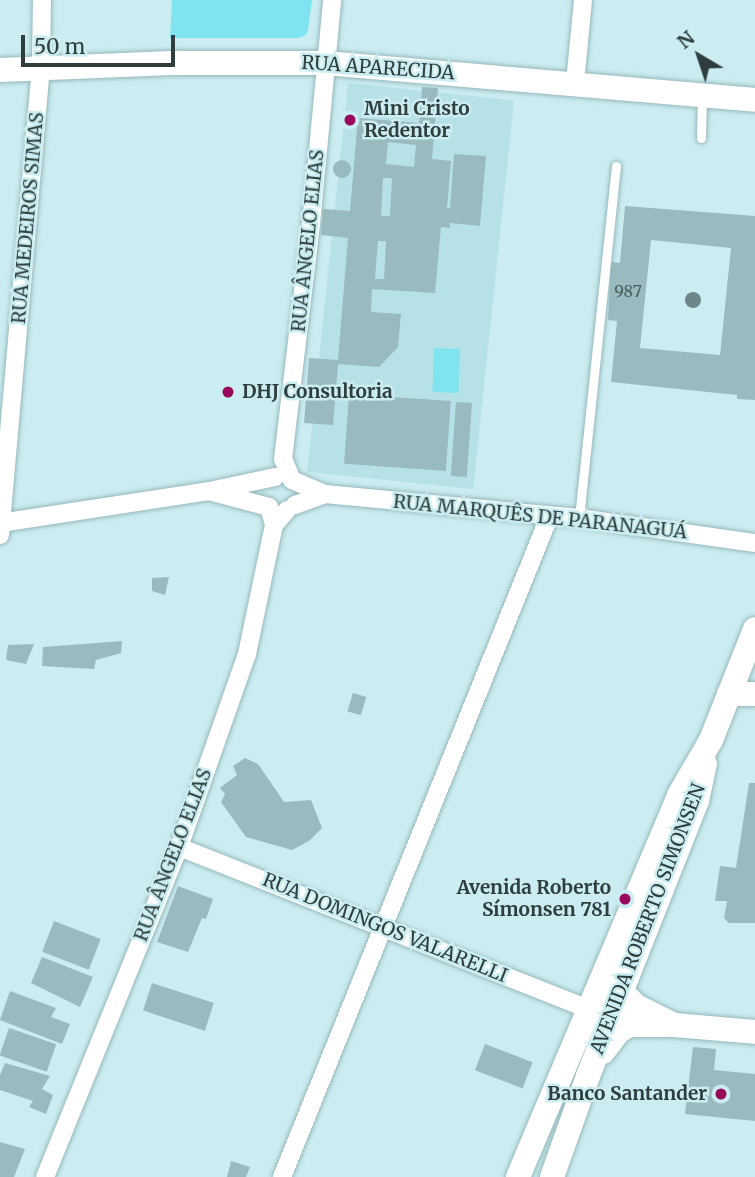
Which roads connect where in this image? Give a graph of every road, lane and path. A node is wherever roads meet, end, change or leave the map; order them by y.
1 (42, 0) edge
2 (332, 0) edge
3 (583, 0) edge
4 (325, 63) junction
5 (41, 68) junction
6 (0, 70) edge
7 (575, 83) junction
8 (702, 95) junction
9 (755, 100) edge
10 (701, 138) dead end
11 (616, 166) dead end
12 (283, 478) junction
13 (209, 491) junction
14 (325, 494) junction
15 (284, 507) junction
16 (549, 517) junction
17 (579, 518) junction
18 (0, 527) edge
19 (755, 543) edge
20 (754, 633) edge
21 (729, 694) junction
22 (755, 694) edge
23 (711, 740) junction
24 (673, 810) junction
25 (179, 847) junction
26 (384, 926) junction
27 (621, 991) junction
28 (590, 1010) junction
29 (674, 1025) junction
30 (755, 1032) edge
31 (588, 1076) junction
32 (539, 1130) junction
33 (45, 1177) edge
34 (282, 1177) edge
35 (518, 1177) edge
36 (530, 1177) edge
37 (552, 1177) edge

1 - 5 street, RUA MEDEIROS SIMAS
2 - 4 street, RUA ÂNGELO ELIAS
3 - 7 street
4 - 5 main road, RUA APARECIDA
4 - 7 main road, RUA APARECIDA
4 - 12 street, RUA ÂNGELO ELIAS
5 - 6 main road, RUA APARECIDA
5 - 18 street, RUA MEDEIROS SIMAS
7 - 8 main road, RUA APARECIDA
8 - 9 main road, RUA APARECIDA
8 - 10 lane
11 - 17 lane
12 - 13 street
12 - 14 street, RUA MARQUÊS DE PARANAGUÁ
12 - 15 street, RUA ÂNGELO ELIAS
12 - 15 street
13 - 15 street
13 - 18 street
14 - 15 street, RUA MARQUÊS DE PARANAGUÁ
14 - 16 street, RUA MARQUÊS DE PARANAGUÁ
15 - 25 street, RUA ÂNGELO ELIAS
16 - 17 street, RUA MARQUÊS DE PARANAGUÁ
16 - 26 street
17 - 19 street, RUA MARQUÊS DE PARANAGUÁ
20 - 21 main road, AVENIDA ROBERTO SIMONSEN
21 - 22 main road
21 - 23 main road, AVENIDA ROBERTO SIMONSEN
23 - 24 main road, AVENIDA ROBERTO SIMONSEN
23 - 27 main road, AVENIDA ROBERTO SIMONSEN
24 - 27 main road
24 - 28 main road, AVENIDA ROBERTO SIMONSEN
25 - 26 street, RUA DOMINGOS VALARELLI
25 - 33 street, RUA ÂNGELO ELIAS
26 - 28 street, RUA DOMINGOS VALARELLI
26 - 34 street
27 - 29 main road
27 - 31 main road, AVENIDA ROBERTO SIMONSEN
28 - 31 main road
28 - 32 main road, AVENIDA ROBERTO SIMONSEN
29 - 30 main road
29 - 31 main road
31 - 37 main road, AVENIDA ROBERTO SIMONSEN
32 - 35 main road, AVENIDA ROBERTO SIMONSEN
32 - 36 main road

